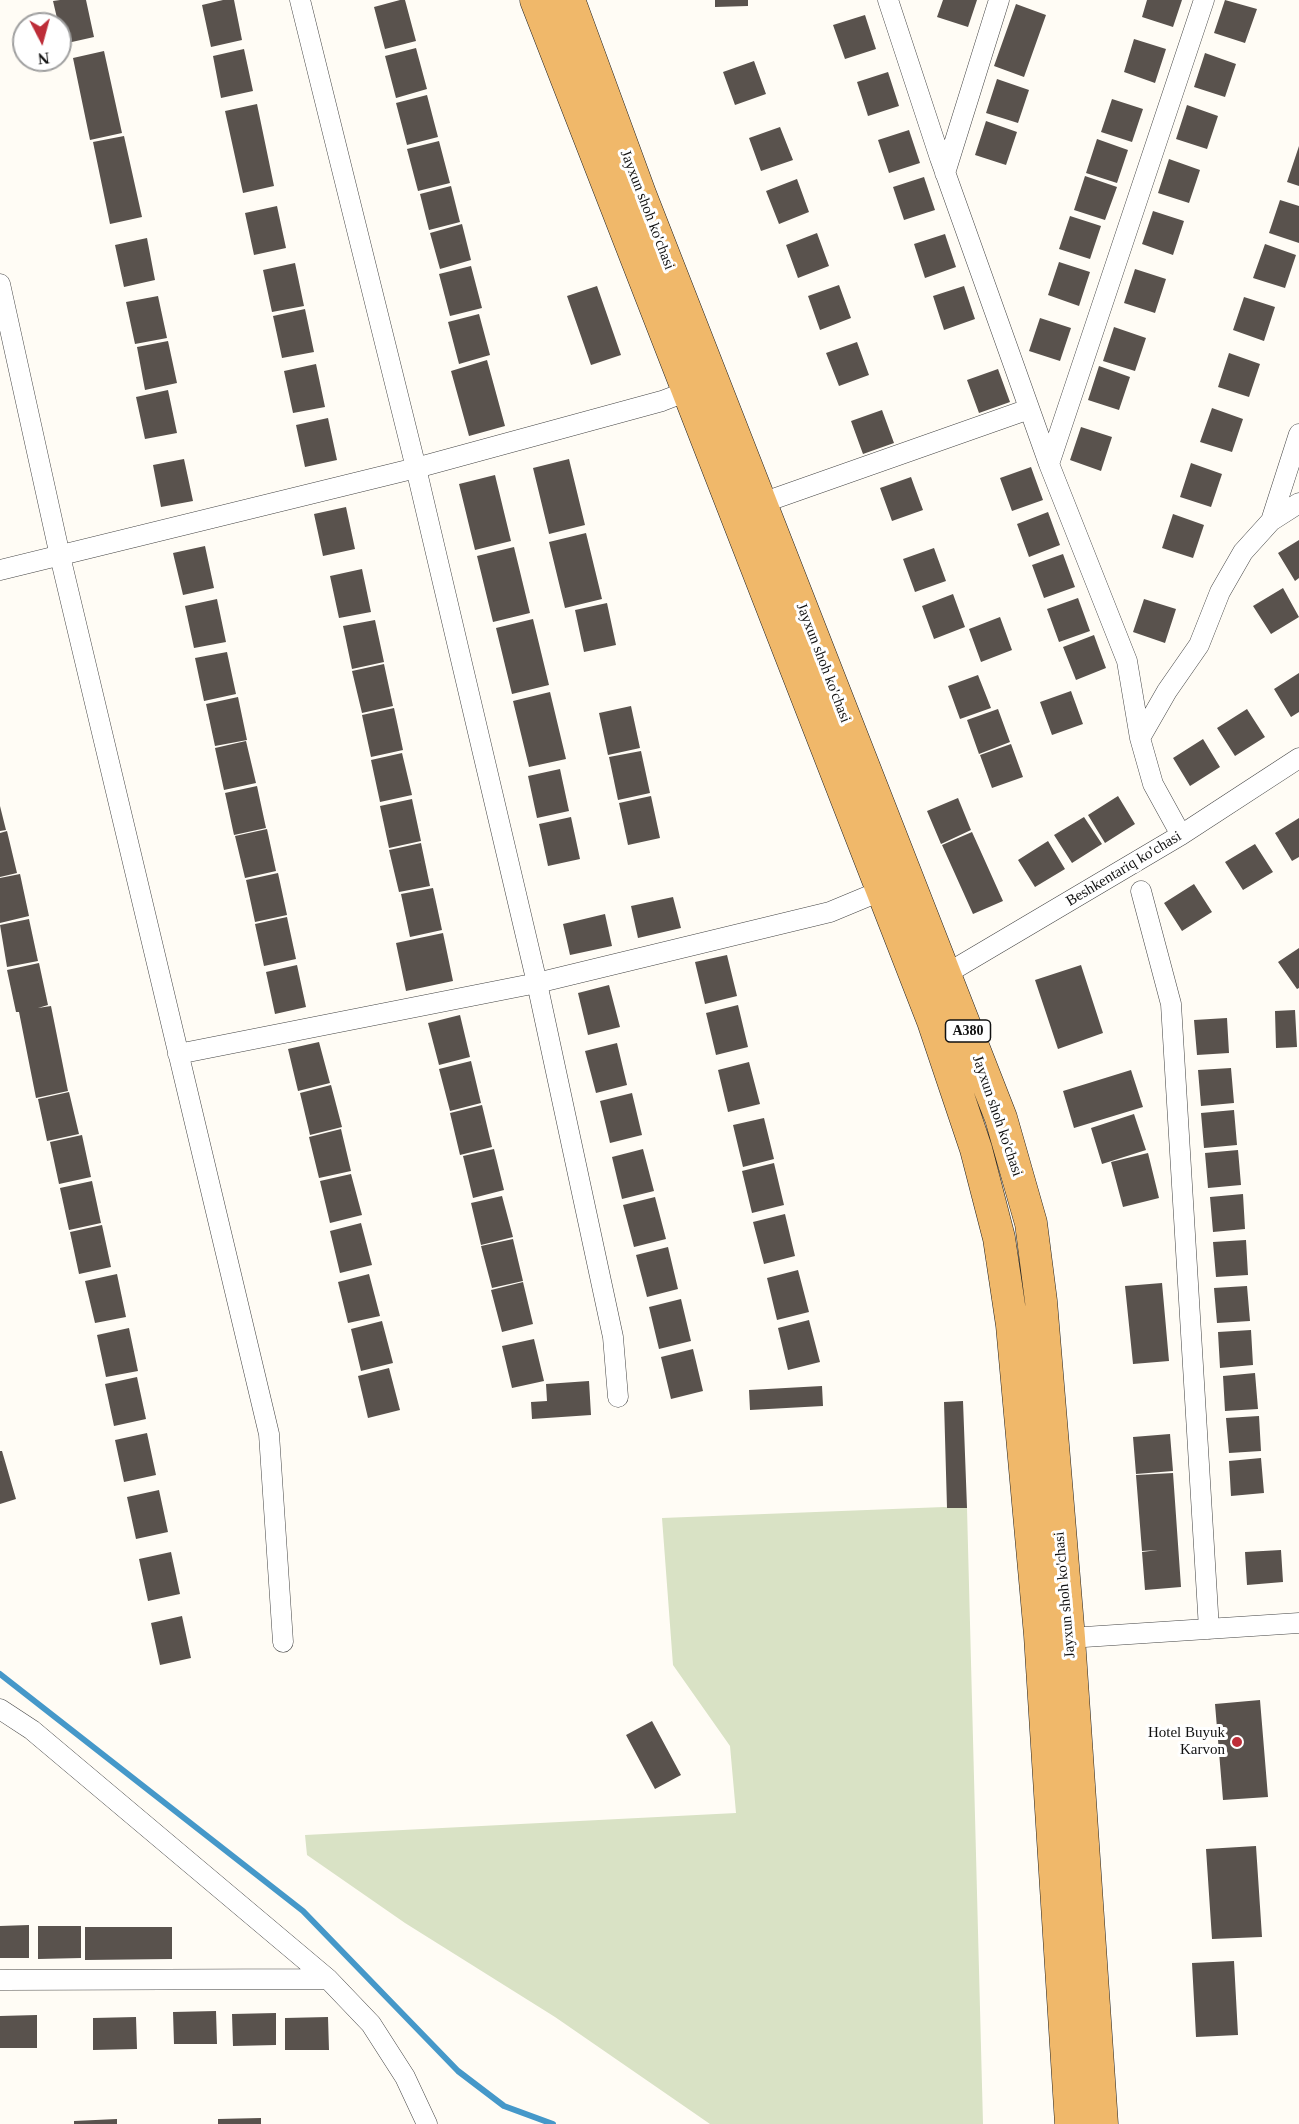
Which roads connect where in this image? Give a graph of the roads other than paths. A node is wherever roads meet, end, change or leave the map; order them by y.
1 (300, 0) edge
2 (536, 0) edge
3 (569, 0) edge
4 (888, 0) edge
5 (999, 0) edge
6 (1204, 0) edge
7 (945, 173) junction
8 (0, 284) edge
9 (688, 391) junction
10 (1029, 409) junction
11 (1299, 434) edge
12 (1049, 464) junction
13 (416, 468) junction
14 (1299, 503) edge
15 (762, 504) junction
16 (1271, 521) junction
17 (60, 556) junction
18 (0, 570) edge
19 (1140, 738) junction
20 (1299, 758) edge
21 (1181, 835) junction
22 (883, 890) junction
23 (1141, 891) dead end
24 (946, 975) junction
25 (537, 983) junction
26 (178, 1054) junction
27 (618, 1397) dead end
28 (1299, 1623) edge
29 (1209, 1629) junction
30 (1069, 1638) junction
31 (283, 1642) dead end
32 (0, 1709) edge
33 (328, 1979) junction
34 (0, 1980) edge
35 (427, 2124) edge
36 (1071, 2124) edge
37 (1102, 2124) edge

1 - 13 street
2 - 9 highway, Jayxun shoh ko'chasi / A380
3 - 15 highway, Jayxun shoh ko'chasi / A380
4 - 7 street
5 - 7 street
6 - 12 street
7 - 10 street
8 - 17 street
9 - 13 street
9 - 22 highway, Jayxun shoh ko'chasi / A380
10 - 12 street
10 - 15 street
11 - 16 street
12 - 19 street
13 - 17 street
13 - 25 street
14 - 16 street
15 - 24 highway, Jayxun shoh ko'chasi / A380
16 - 19 street
17 - 18 street
17 - 26 street
19 - 21 street
20 - 21 street, Beshkentariq ko'chasi
21 - 24 street, Beshkentariq ko'chasi
22 - 25 street
22 - 36 highway, Jayxun shoh ko'chasi / A380
23 - 29 street
24 - 30 highway, Jayxun shoh ko'chasi / A380
25 - 26 street
25 - 27 street
26 - 31 street
28 - 29 street
29 - 30 street
30 - 37 highway, Jayxun shoh ko'chasi / A380
32 - 33 street
33 - 34 street
33 - 35 street

